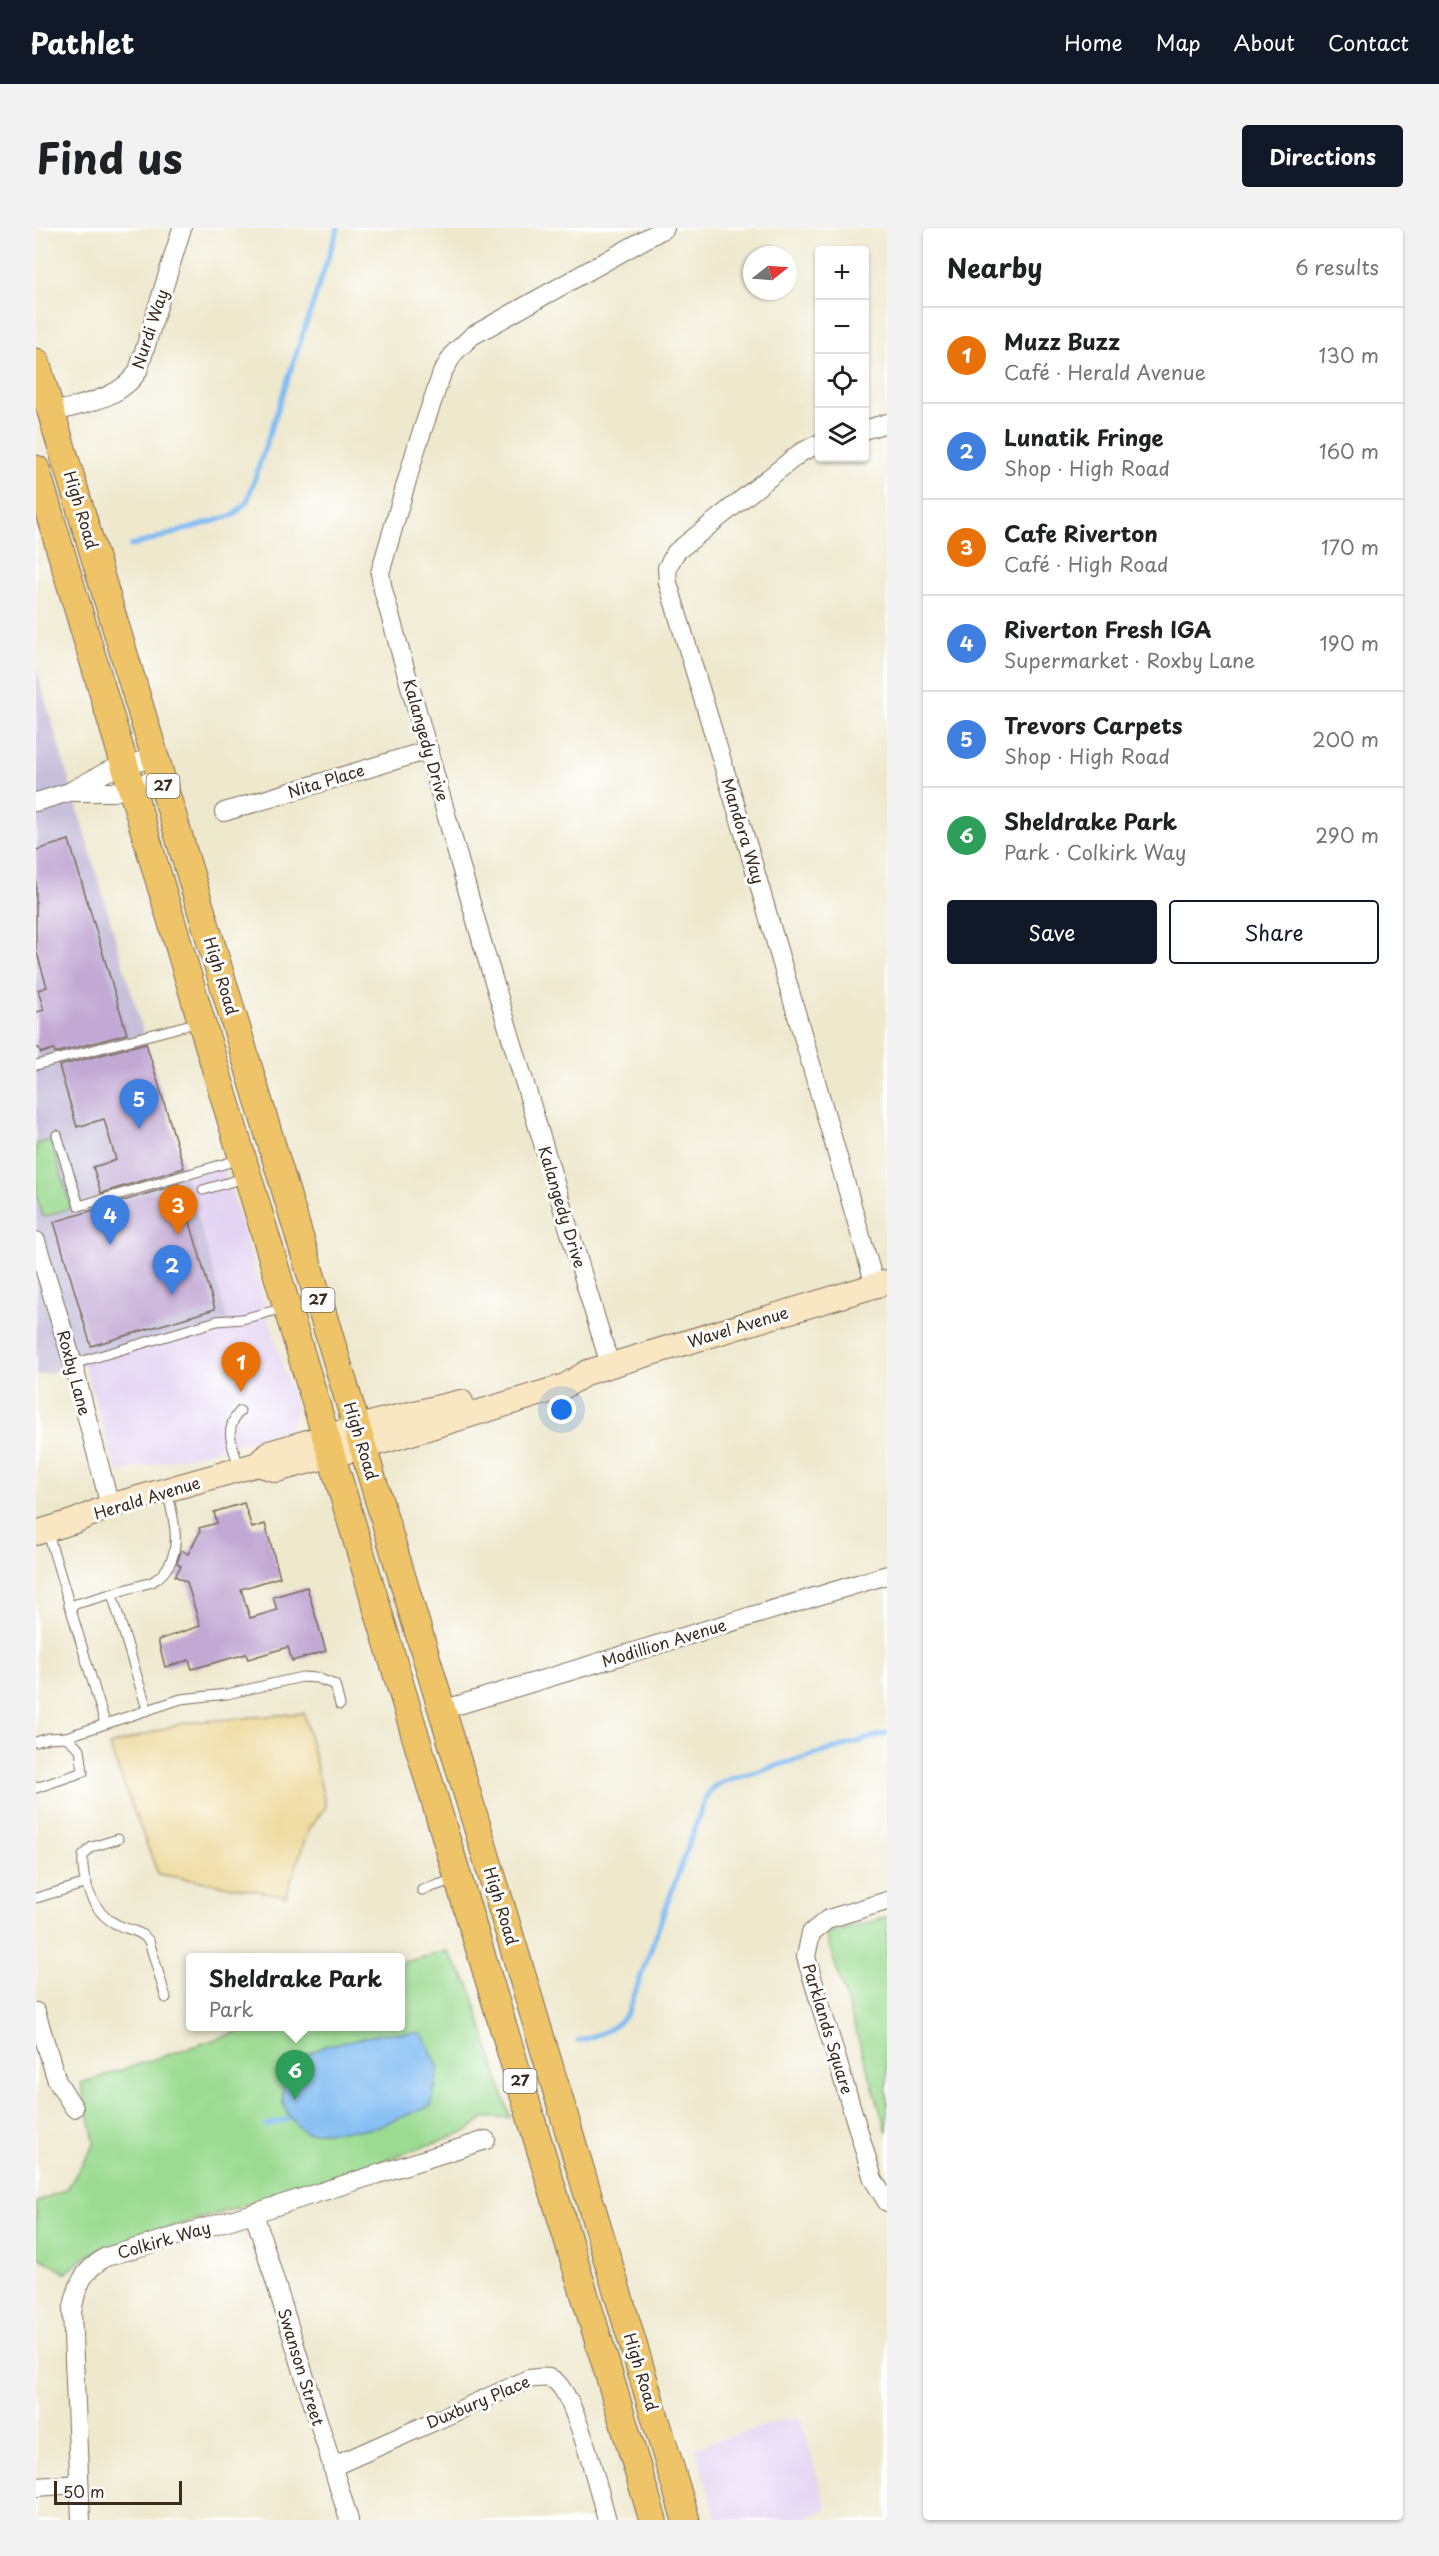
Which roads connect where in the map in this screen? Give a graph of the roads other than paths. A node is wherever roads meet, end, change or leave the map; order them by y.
1 (182, 228) edge
2 (665, 228) edge
3 (36, 362) edge
4 (52, 413) junction
5 (887, 423) edge
6 (869, 428) edge
7 (815, 445) edge
8 (36, 469) edge
9 (429, 750) junction
10 (158, 767) junction
11 (128, 776) junction
12 (36, 802) edge
13 (224, 812) dead end
14 (202, 1021) junction
15 (37, 1067) edge
16 (57, 1135) dead end
17 (246, 1167) junction
18 (203, 1190) dead end
19 (36, 1241) edge
20 (881, 1284) edge
21 (287, 1307) junction
22 (73, 1364) junction
23 (599, 1369) junction
24 (240, 1411) dead end
25 (359, 1437) junction
26 (329, 1446) junction
27 (249, 1467) junction
28 (166, 1490) junction
29 (110, 1506) junction
30 (42, 1531) edge
31 (887, 1575) edge
32 (112, 1593) junction
33 (69, 1606) junction
34 (340, 1705) dead end
35 (147, 1709) junction
36 (442, 1710) junction
37 (105, 1723) junction
38 (66, 1737) junction
39 (36, 1742) edge
40 (36, 1788) edge
41 (118, 1839) dead end
42 (458, 1878) junction
43 (87, 1883) junction
44 (422, 1890) dead end
45 (36, 1898) edge
46 (887, 1901) edge
47 (166, 1998) dead end
48 (36, 2012) edge
49 (74, 2108) dead end
50 (486, 2140) dead end
51 (887, 2202) edge
52 (254, 2213) junction
53 (332, 2466) junction
54 (79, 2484) junction
55 (36, 2487) edge
56 (81, 2520) edge
57 (349, 2520) edge
58 (607, 2520) edge
59 (653, 2520) edge
60 (686, 2520) edge

1 - 4 street, Nurdi Way
2 - 9 street, Kalangedy Drive
3 - 4 main road, High Road / 27
4 - 10 main road, High Road / 27
5 - 6 street
7 - 20 street, Mandora Way
8 - 11 main road, High Road / 27
9 - 13 street, Nita Place
9 - 23 street, Kalangedy Drive
10 - 11 street
10 - 25 main road, High Road / 27
11 - 12 street
11 - 14 main road, High Road / 27
14 - 15 lane
14 - 17 main road, High Road / 27
16 - 17 lane
17 - 18 lane
17 - 21 main road, High Road / 27
19 - 22 street, Roxby Lane
20 - 23 street, Wavel Avenue
21 - 22 lane
21 - 26 main road, High Road / 27
22 - 29 street, Roxby Lane
23 - 25 street, Wavel Avenue
24 - 27 lane
25 - 26 street, Herald Avenue
25 - 36 main road, High Road / 27
26 - 27 street, Herald Avenue
26 - 42 main road, High Road / 27
27 - 28 street, Herald Avenue
28 - 29 street, Herald Avenue
28 - 32 lane
29 - 30 street, Herald Avenue
30 - 33 lane
31 - 36 street, Modillion Avenue
32 - 33 lane
32 - 35 lane
33 - 37 lane
34 - 35 lane
35 - 37 lane
36 - 60 main road, High Road / 27
37 - 38 lane
38 - 39 lane
38 - 40 lane
41 - 43 lane
42 - 44 lane
42 - 59 main road, High Road / 27
43 - 45 lane
43 - 47 lane
46 - 51 street, Parklands Square
48 - 49 street
50 - 52 street, Colkirk Way
52 - 53 street, Swanson Street
52 - 54 street, Colkirk Way
53 - 57 street, Swanson Street
53 - 58 street, Duxbury Place
54 - 55 street
54 - 56 street, Colkirk Way

